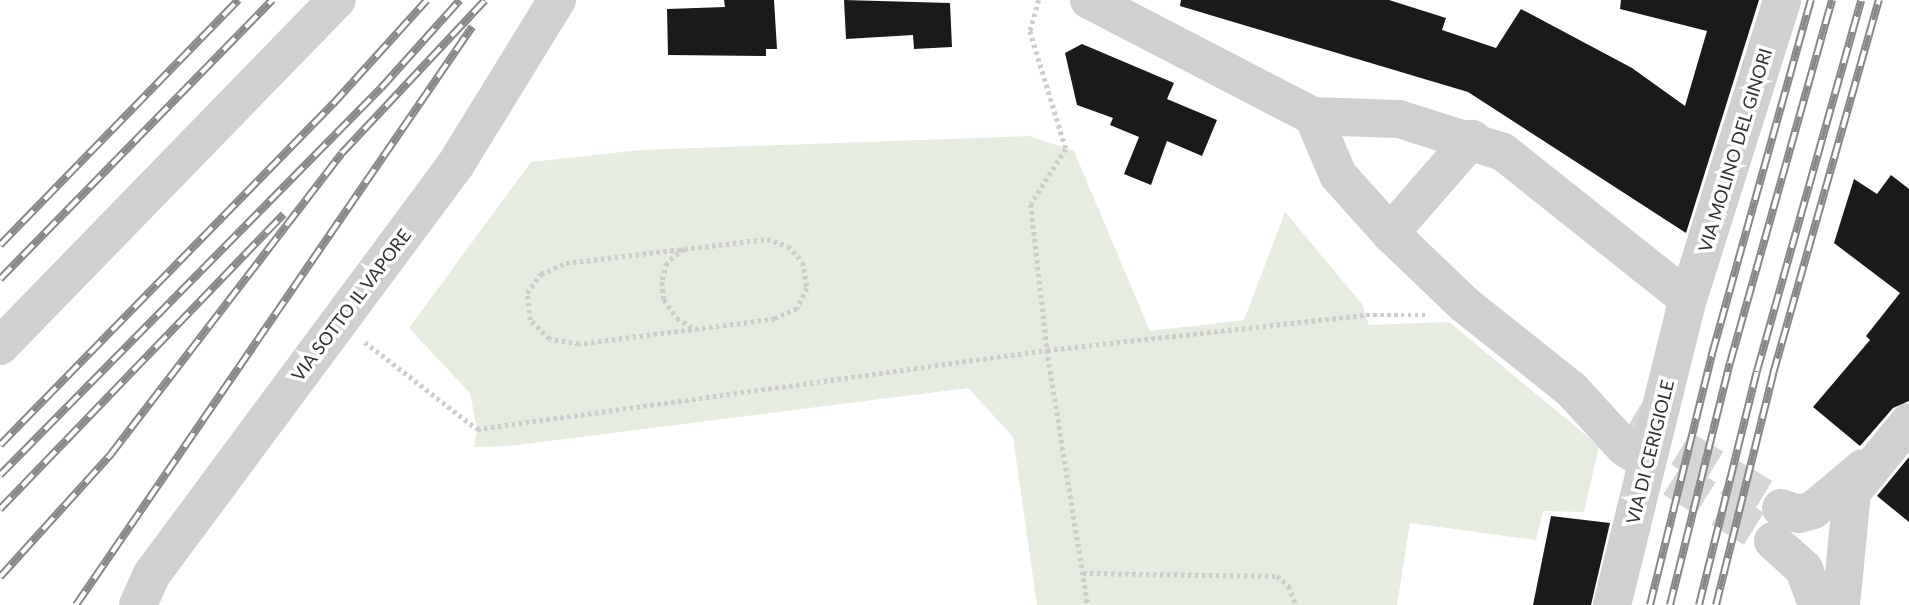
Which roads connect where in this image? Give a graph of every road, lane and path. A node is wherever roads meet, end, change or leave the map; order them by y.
1 (337, 0) edge
2 (557, 0) edge
3 (1039, 0) edge
4 (1088, 0) edge
5 (1782, 0) edge
6 (1312, 116) junction
7 (1472, 139) junction
8 (1390, 233) junction
9 (685, 249) junction
10 (1688, 299) junction
11 (1432, 316) dead end
12 (694, 329) junction
13 (356, 335) dead end
14 (0, 346) edge
15 (1047, 350) junction
16 (1909, 419) edge
17 (1629, 434) tunnel mouth
18 (1083, 573) junction
19 (138, 605) edge
20 (1088, 605) edge
21 (1296, 605) edge
22 (1612, 605) edge
23 (1817, 605) edge
24 (1841, 605) edge

1 - 14 street
2 - 19 street, VIA SOTTO IL VAPORE
3 - 15 path
4 - 6 street
5 - 10 street, VIA MOLINO DEL GINORI
6 - 7 street
6 - 8 street
7 - 8 street
7 - 10 street
8 - 17 street
9 - 12 path
9 - 12 path
9 - 12 path
10 - 22 street, VIA DI CERIGIOLE
11 - 15 path
13 - 15 path
15 - 18 path
16 - 23 street
16 - 24 street
18 - 20 path
18 - 21 path

